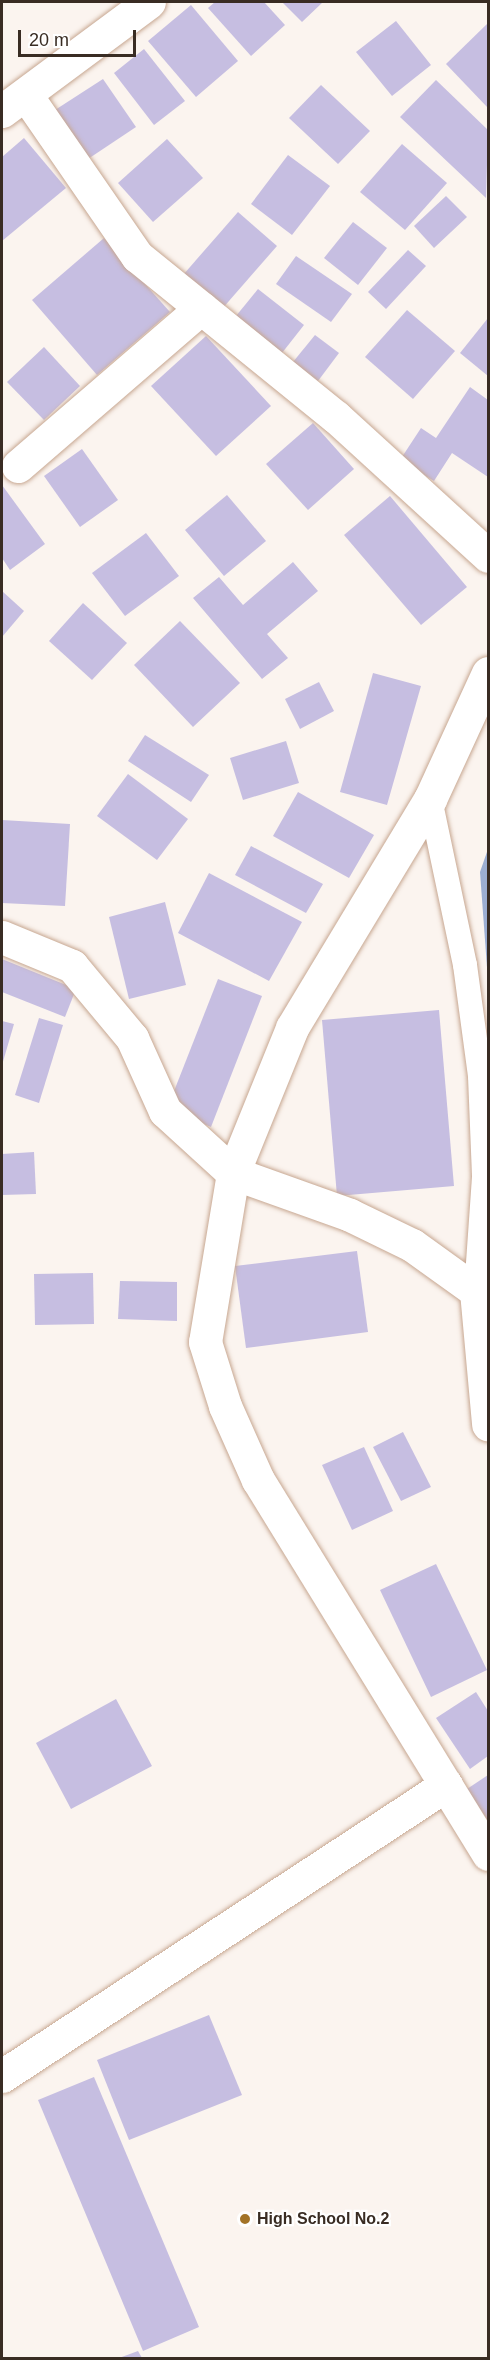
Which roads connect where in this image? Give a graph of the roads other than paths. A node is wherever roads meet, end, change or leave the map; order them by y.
1 (149, 2) edge
2 (14, 103) edge
3 (201, 308) junction
4 (18, 466) dead end
5 (489, 556) edge
6 (489, 673) edge
7 (430, 799) junction
8 (2, 937) edge
9 (234, 1173) junction
10 (476, 1291) junction
11 (489, 1424) edge
12 (446, 1785) junction
13 (489, 1854) edge
14 (2, 2076) edge

1 - 2 street
2 - 3 street
3 - 4 street
3 - 5 street
6 - 7 street
7 - 9 street
7 - 10 lane
8 - 9 street
9 - 10 street
9 - 12 street
10 - 11 street
12 - 13 street
12 - 14 street

